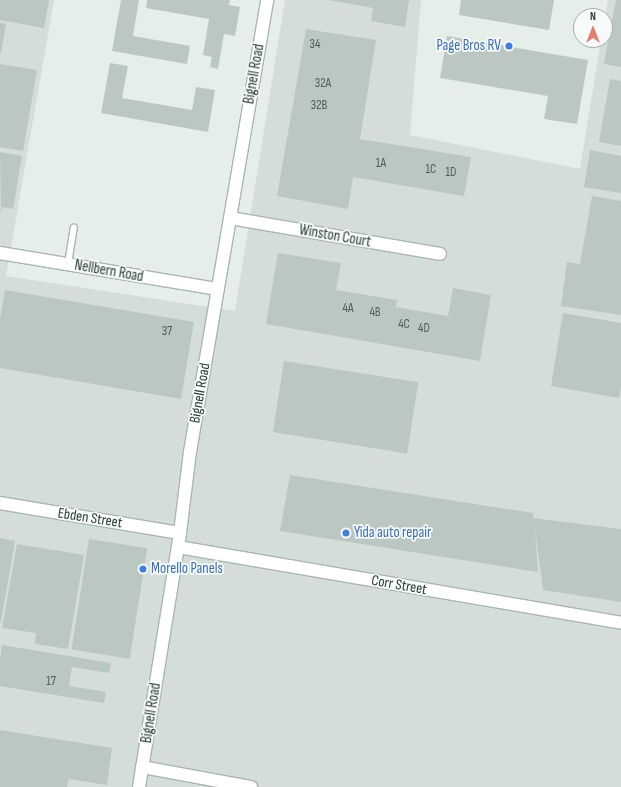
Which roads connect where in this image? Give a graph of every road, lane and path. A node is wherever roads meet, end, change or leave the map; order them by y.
1 (267, 0) edge
2 (230, 218) junction
3 (74, 227) dead end
4 (0, 253) edge
5 (440, 254) dead end
6 (68, 264) junction
7 (218, 289) junction
8 (0, 503) edge
9 (180, 533) junction
10 (178, 547) junction
11 (621, 623) edge
12 (142, 767) junction
13 (139, 787) edge
14 (251, 787) edge

1 - 2 street, Bignell Road
2 - 5 street, Winston Court
2 - 7 street, Bignell Road
3 - 6 lane
4 - 6 street, Nellbern Road
6 - 7 street, Nellbern Road
7 - 9 street, Bignell Road
8 - 9 street, Ebden Street
9 - 10 street, Bignell Road
10 - 11 street, Corr Street
10 - 12 street, Bignell Road
12 - 13 street, Bignell Road
12 - 14 street

